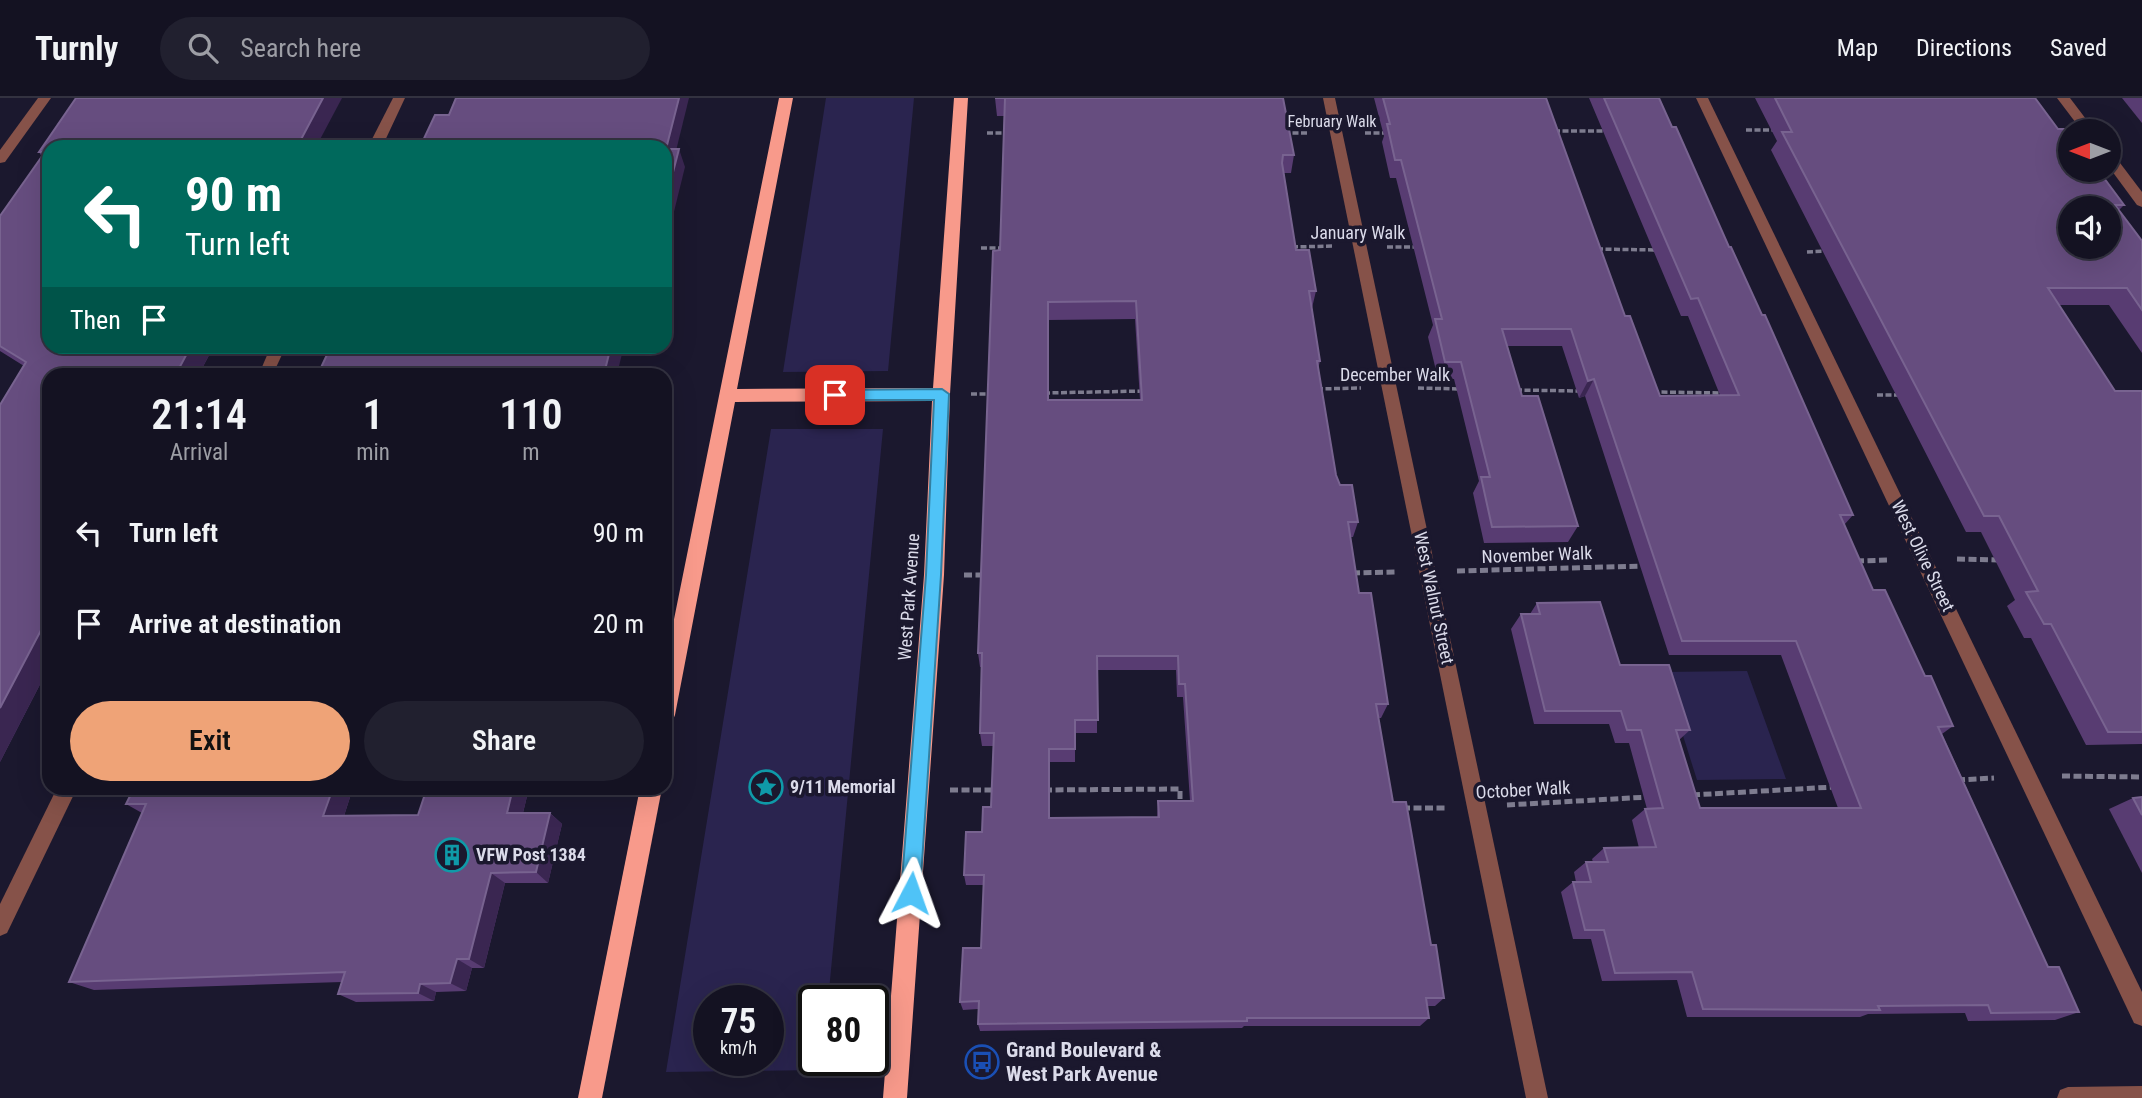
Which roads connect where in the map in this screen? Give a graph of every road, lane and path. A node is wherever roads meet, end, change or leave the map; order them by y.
1 (45, 98) edge
2 (399, 98) edge
3 (786, 98) edge
4 (961, 98) edge
5 (1329, 98) edge
6 (1702, 98) edge
7 (2063, 98) edge
8 (2080, 119) edge
9 (1719, 130) junction
10 (1787, 130) edge
11 (1554, 131) edge
12 (1609, 131) edge
13 (958, 133) junction
14 (1013, 133) edge
15 (1284, 133) edge
16 (1338, 133) junction
17 (1389, 133) edge
18 (378, 140) edge
19 (0, 159) edge
20 (2121, 174) edge
21 (2142, 202) edge
22 (1361, 246) junction
23 (1279, 247) edge
24 (1417, 247) edge
25 (952, 248) junction
26 (1007, 248) edge
27 (1597, 249) edge
28 (1666, 250) edge
29 (1831, 251) edge
30 (1777, 252) junction
31 (1391, 388) junction
32 (1309, 389) edge
33 (1473, 389) edge
34 (1515, 390) edge
35 (1146, 391) edge
36 (1584, 391) edge
37 (1653, 392) edge
38 (1037, 393) edge
39 (1735, 393) edge
40 (942, 394) junction
41 (996, 394) edge
42 (1913, 394) edge
43 (1846, 395) junction
44 (728, 396) junction
45 (1924, 559) junction
46 (2006, 560) dead end
47 (1855, 561) edge
48 (1649, 566) edge
49 (1429, 572) junction
50 (1346, 573) edge
51 (934, 575) junction
52 (989, 575) edge
53 (672, 680) edge
54 (2028, 776) junction
55 (2142, 776) edge
56 (1945, 781) edge
57 (1835, 787) dead end
58 (918, 790) junction
59 (1001, 790) edge
60 (1042, 790) edge
61 (64, 795) edge
62 (650, 795) edge
63 (1684, 795) edge
64 (1656, 797) edge
65 (1194, 803) edge
66 (1477, 807) junction
67 (1400, 808) edge
68 (0, 926) edge
69 (2142, 1015) edge
70 (2142, 1097) edge
71 (590, 1098) edge
72 (895, 1098) edge
73 (1537, 1098) edge
74 (2068, 1098) edge

1 - 19 street
2 - 18 street
3 - 44 highway
4 - 13 highway, West Park Avenue
5 - 16 street, West Walnut Street
6 - 9 street, West Olive Street
7 - 8 street
9 - 10 path
9 - 30 street, West Olive Street
11 - 12 path
13 - 14 path
13 - 25 highway, West Park Avenue
15 - 16 path, February Walk
16 - 17 path, February Walk
16 - 22 street, West Walnut Street
20 - 21 street
22 - 23 path, January Walk
22 - 24 path, January Walk
22 - 31 street, West Walnut Street
25 - 26 path
25 - 40 highway, West Park Avenue
27 - 28 path
29 - 30 path
30 - 43 street, West Olive Street
31 - 32 path, December Walk
31 - 33 path, December Walk
31 - 49 street, West Walnut Street
34 - 36 path
35 - 38 path
37 - 39 path
40 - 41 path
40 - 44 highway
40 - 51 highway, West Park Avenue
42 - 43 path
43 - 45 street, West Olive Street
44 - 53 highway
45 - 46 path
45 - 47 path
45 - 54 street, West Olive Street
48 - 49 path, November Walk
49 - 50 path, November Walk
49 - 66 street, West Walnut Street
51 - 52 path
51 - 58 highway, West Park Avenue
54 - 55 path
54 - 56 path
54 - 69 street, West Olive Street
57 - 63 path
58 - 59 path
58 - 72 highway, West Park Avenue
60 - 65 path
61 - 68 street
62 - 71 highway
64 - 66 path, October Walk
66 - 67 path, October Walk
66 - 73 street, West Walnut Street
70 - 74 street

